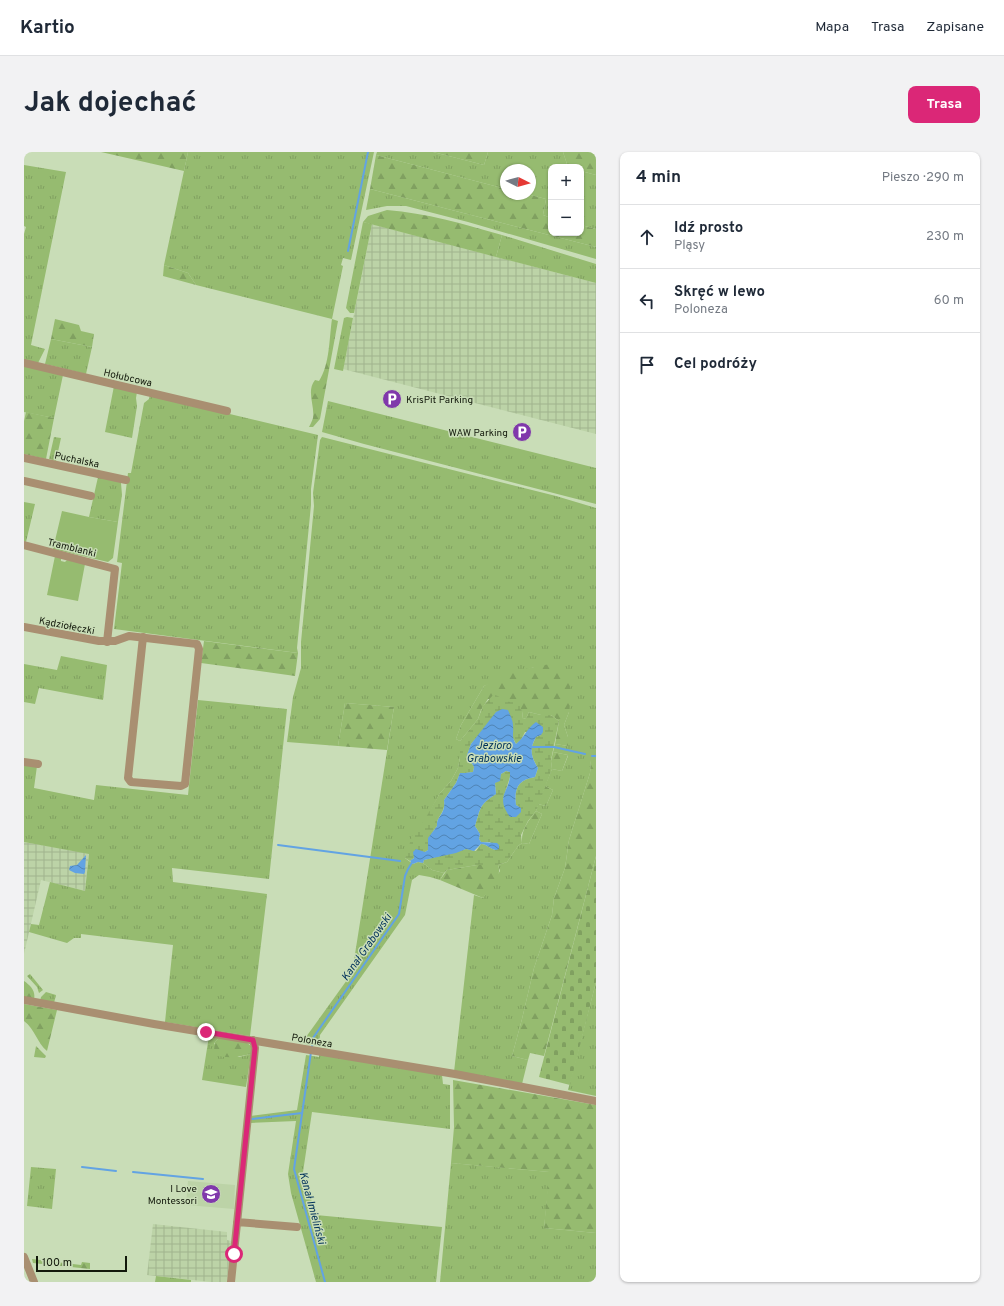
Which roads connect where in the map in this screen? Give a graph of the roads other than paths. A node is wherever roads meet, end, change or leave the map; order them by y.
1 (24, 363) edge
2 (227, 411) dead end
3 (24, 458) edge
4 (126, 480) dead end
5 (24, 481) edge
6 (91, 496) dead end
7 (24, 545) edge
8 (24, 627) edge
9 (143, 637) junction
10 (107, 642) junction
11 (24, 762) edge
12 (38, 764) dead end
13 (24, 1000) edge
14 (253, 1040) junction
15 (596, 1100) edge
16 (237, 1222) junction
17 (297, 1227) dead end
18 (24, 1257) edge
19 (34, 1282) edge
20 (231, 1282) edge

1 - 2 street, Hołubcowa
3 - 4 street, Puchalska
5 - 6 street
7 - 10 street, Tramblanki
8 - 10 street, Kądziołeczki
9 - 9 street
9 - 10 street
11 - 12 street
13 - 14 street, Poloneza
14 - 15 street, Poloneza
14 - 16 street
16 - 17 street
16 - 20 street
18 - 19 street

